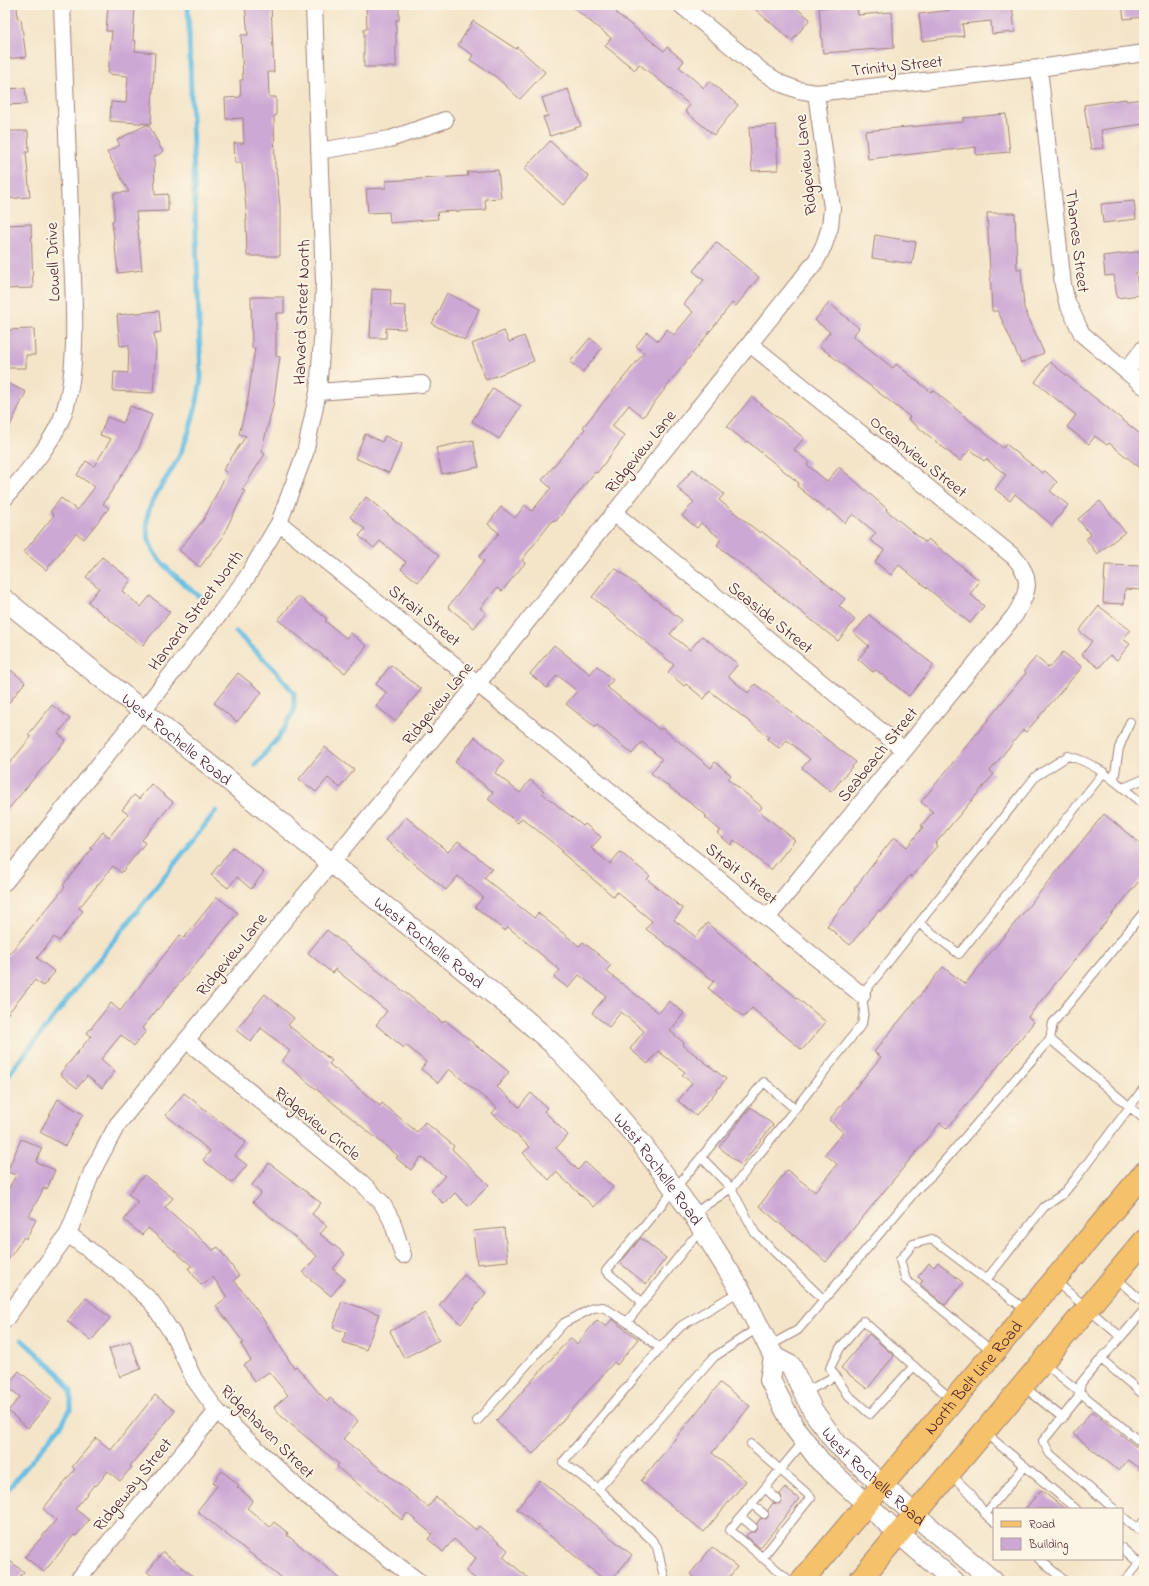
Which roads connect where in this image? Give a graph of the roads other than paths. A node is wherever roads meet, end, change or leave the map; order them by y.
1 (62, 5) edge
2 (314, 5) edge
3 (681, 5) edge
4 (1144, 54) edge
5 (1039, 68) junction
6 (816, 93) junction
7 (445, 120) dead end
8 (319, 151) junction
9 (750, 344) junction
10 (1144, 348) edge
11 (1126, 371) junction
12 (422, 384) dead end
13 (1144, 386) edge
14 (318, 392) junction
15 (5, 498) edge
16 (614, 513) junction
17 (279, 523) junction
18 (5, 600) edge
19 (1015, 615) joint
20 (478, 683) junction
21 (143, 711) junction
22 (1130, 722) dead end
23 (904, 750) junction
24 (1104, 772) junction
25 (1144, 779) edge
26 (1114, 780) junction
27 (1123, 788) junction
28 (1144, 805) edge
29 (331, 862) junction
30 (5, 882) edge
31 (1144, 912) edge
32 (767, 918) junction
33 (919, 923) junction
34 (862, 995) junction
35 (1050, 1039) junction
36 (186, 1040) junction
37 (1144, 1088) edge
38 (1128, 1106) junction
39 (795, 1108) junction
40 (1144, 1119) edge
41 (702, 1158) junction
42 (1144, 1173) edge
43 (730, 1188) junction
44 (676, 1190) junction
45 (693, 1214) junction
46 (704, 1230) junction
47 (68, 1234) junction
48 (1144, 1241) edge
49 (403, 1255) dead end
50 (1114, 1277) junction
51 (986, 1280) junction
52 (1053, 1280) junction
53 (741, 1291) junction
54 (823, 1299) junction
55 (642, 1302) junction
56 (1144, 1303) edge
57 (1087, 1309) junction
58 (1144, 1310) edge
59 (1027, 1311) junction
60 (5, 1320) edge
61 (627, 1322) junction
62 (759, 1327) junction
63 (1121, 1337) junction
64 (660, 1348) junction
65 (771, 1352) junction
66 (993, 1352) junction
67 (1101, 1359) junction
68 (1043, 1362) junction
69 (914, 1366) junction
70 (835, 1376) junction
71 (1023, 1386) junction
72 (1078, 1391) junction
73 (804, 1393) junction
74 (1144, 1395) edge
75 (952, 1401) junction
76 (216, 1411) junction
77 (1063, 1418) junction
78 (477, 1421) dead end
79 (984, 1432) junction
80 (804, 1441) junction
81 (751, 1444) dead end
82 (1144, 1445) edge
83 (1025, 1466) junction
84 (780, 1470) junction
85 (950, 1474) junction
86 (882, 1485) junction
87 (765, 1488) junction
88 (598, 1489) junction
89 (777, 1498) dead end
90 (752, 1504) junction
91 (866, 1504) junction
92 (1075, 1508) edge
93 (1113, 1508) edge
94 (764, 1514) dead end
95 (985, 1514) junction
96 (915, 1515) junction
97 (741, 1517) junction
98 (1123, 1517) edge
99 (993, 1521) edge
100 (1144, 1521) edge
101 (753, 1528) dead end
102 (899, 1534) junction
103 (1123, 1549) edge
104 (762, 1558) junction
105 (1040, 1560) edge
106 (78, 1581) edge
107 (418, 1581) edge
108 (665, 1581) edge
109 (790, 1581) edge
110 (802, 1581) edge
111 (859, 1581) edge
112 (954, 1581) edge
113 (993, 1581) edge
114 (1065, 1581) edge
115 (1125, 1581) edge

1 - 15 street, Lowell Drive
2 - 8 street, Harvard Street North
3 - 6 street, Trinity Street
4 - 5 street, Trinity Street
5 - 6 street, Trinity Street
5 - 11 street, Thames Street
6 - 9 street, Ridgeview Lane
7 - 8 street
8 - 14 street, Harvard Street North
9 - 16 street, Ridgeview Lane
9 - 19 street, Oceanview Street
10 - 11 street
11 - 13 street, Thames Street
12 - 14 street
14 - 17 street, Harvard Street North
16 - 20 street, Ridgeview Lane
16 - 23 street, Seaside Street
17 - 20 street, Strait Street
17 - 21 street, Harvard Street North
18 - 21 street, West Rochelle Road
19 - 23 street, Seabeach Street
20 - 29 street, Ridgeview Lane
20 - 32 street, Strait Street
21 - 29 street, West Rochelle Road
21 - 30 street, Harvard Street North
22 - 26 lane
23 - 32 street, Seabeach Street
24 - 26 lane
24 - 33 lane
24 - 33 lane
25 - 27 lane
26 - 27 lane
27 - 28 lane
29 - 36 street, Ridgeview Lane
29 - 44 street, West Rochelle Road
31 - 35 lane
32 - 34 street, Strait Street
33 - 34 lane
34 - 39 lane
35 - 38 lane
35 - 54 lane
36 - 47 street, Ridgeview Lane
36 - 49 street, Ridgeview Circle
37 - 38 lane
38 - 40 lane
38 - 51 lane
39 - 41 lane
39 - 43 lane
41 - 43 lane
41 - 44 lane
42 - 52 main road, North Belt Line Road
43 - 45 lane
43 - 54 lane
44 - 45 street, West Rochelle Road
44 - 55 lane
45 - 46 street, West Rochelle Road
46 - 53 street, West Rochelle Road
46 - 55 lane
47 - 60 street, Ridgeview Lane
47 - 76 street, Ridgehaven Street
48 - 50 main road
50 - 56 lane
50 - 57 main road
51 - 59 lane
51 - 66 lane
52 - 57 lane
52 - 59 main road, North Belt Line Road
53 - 62 street, West Rochelle Road
53 - 64 lane
54 - 65 lane
55 - 61 lane
57 - 63 lane
57 - 68 main road
58 - 63 lane
59 - 66 main road, North Belt Line Road
61 - 64 lane
61 - 78 lane
62 - 65 street, West Rochelle Road
62 - 88 lane
63 - 67 lane
64 - 88 lane
65 - 73 street, West Rochelle Road
65 - 80 street, West Rochelle Road
66 - 75 main road, North Belt Line Road
67 - 72 lane
67 - 74 lane
68 - 71 main road
68 - 72 lane
69 - 70 lane
69 - 70 lane
69 - 75 lane
70 - 73 lane
71 - 77 lane
71 - 79 main road
72 - 77 lane
72 - 82 lane
73 - 86 street, West Rochelle Road
75 - 86 main road, North Belt Line Road
76 - 106 street, Ridgeway Street
76 - 107 street, Ridgehaven Street
77 - 93 lane
79 - 83 lane
79 - 85 main road
80 - 84 lane
80 - 91 street, West Rochelle Road
81 - 84 lane
83 - 92 lane
83 - 95 lane
84 - 87 lane
84 - 104 lane
85 - 95 lane
85 - 96 main road
86 - 91 main road, North Belt Line Road
86 - 96 street, West Rochelle Road
87 - 89 lane
87 - 90 lane
88 - 108 lane
90 - 94 lane
90 - 97 lane
91 - 102 street, West Rochelle Road
91 - 110 main road, North Belt Line Road
95 - 99 lane
96 - 102 main road
96 - 113 street, West Rochelle Road
97 - 101 lane
97 - 104 lane
98 - 100 lane
102 - 111 main road
102 - 112 street, West Rochelle Road
103 - 115 lane
104 - 109 lane
105 - 114 lane

